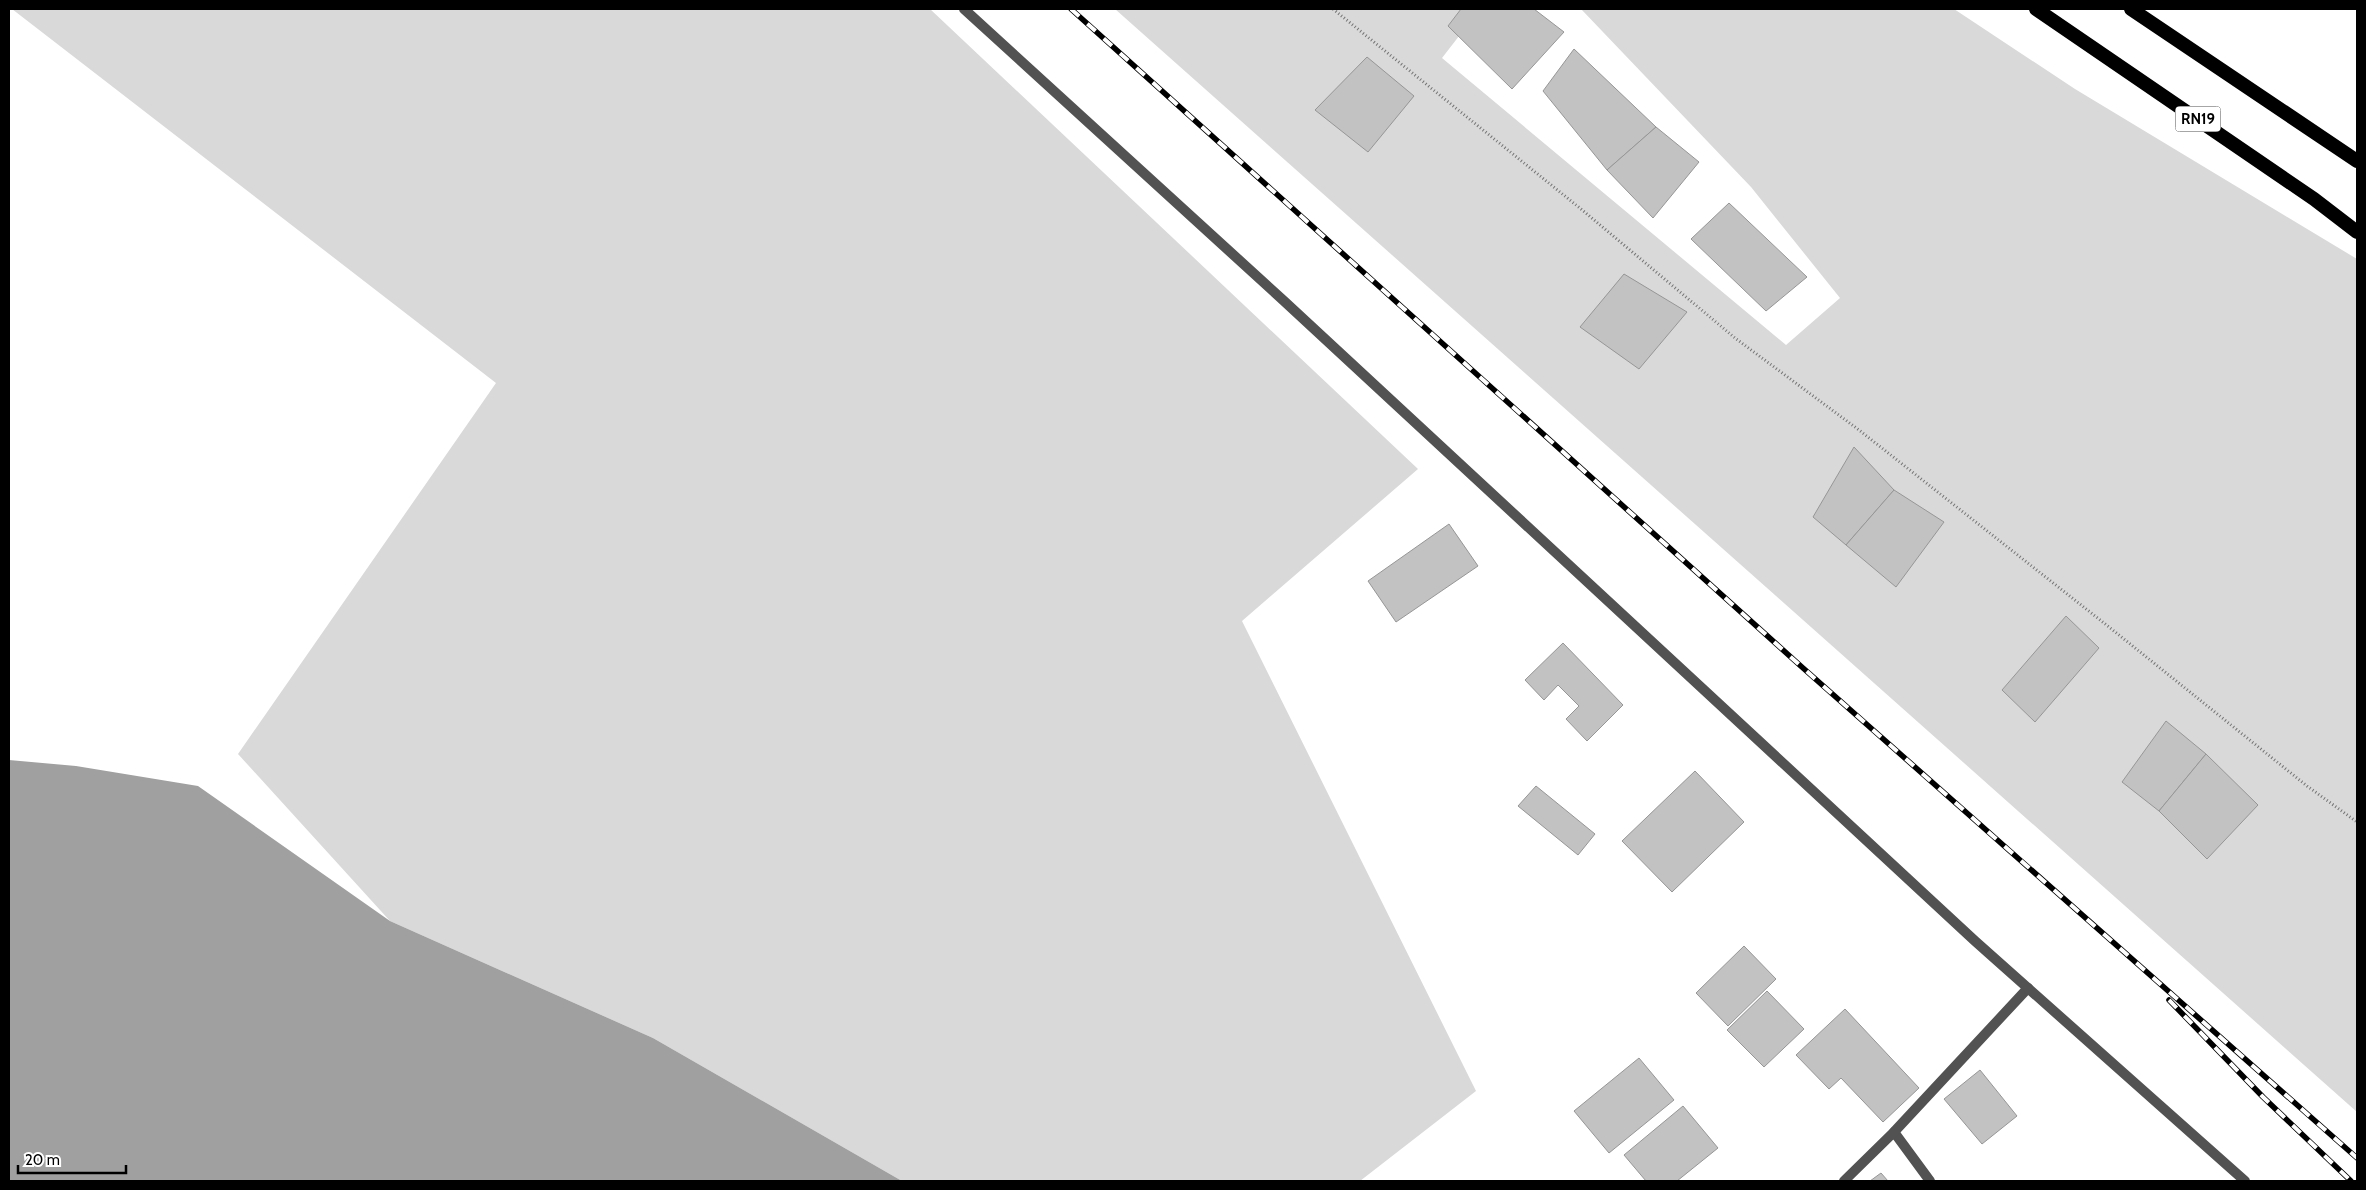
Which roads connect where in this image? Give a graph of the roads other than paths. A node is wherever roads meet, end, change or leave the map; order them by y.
1 (964, 9) edge
2 (2036, 9) edge
3 (2131, 9) edge
4 (2357, 161) edge
5 (2357, 232) edge
6 (2028, 988) junction
7 (1894, 1132) junction
8 (1844, 1181) edge
9 (1930, 1181) edge
10 (2245, 1181) edge

1 - 6 street
2 - 5 highway, RN19
3 - 4 highway
6 - 7 street
6 - 10 street
7 - 8 street
7 - 9 street

